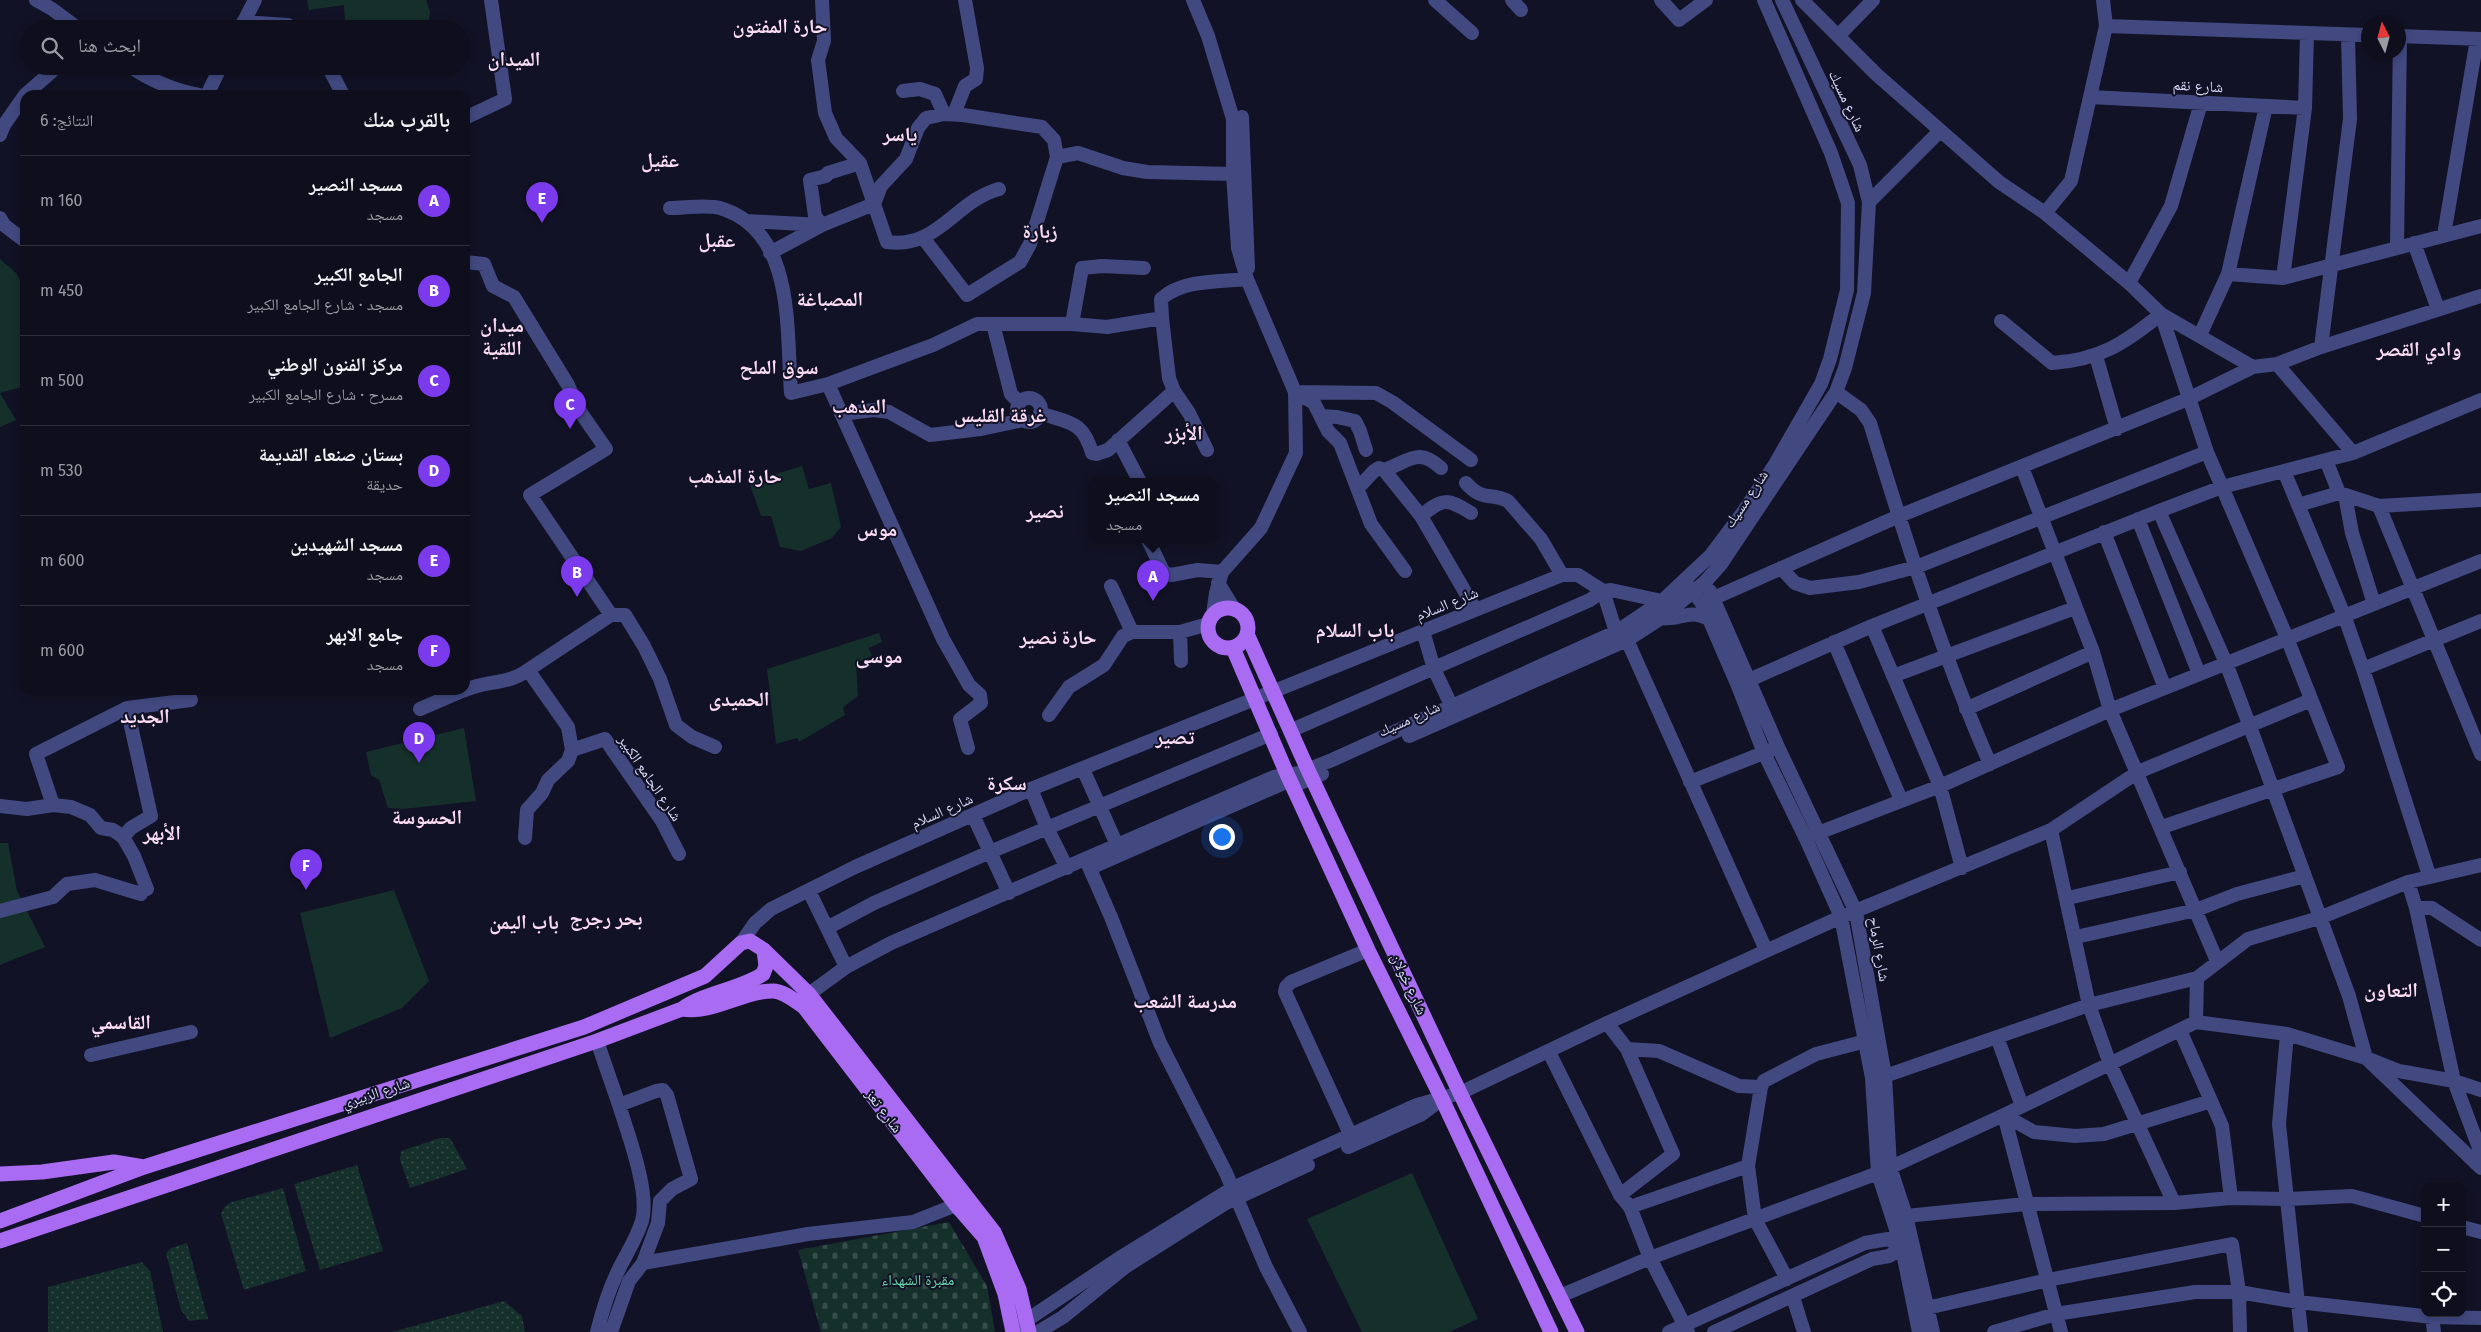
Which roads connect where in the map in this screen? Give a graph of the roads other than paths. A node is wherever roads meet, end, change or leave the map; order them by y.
1 (36, 0) edge
2 (255, 0) edge
3 (491, 0) edge
4 (822, 0) edge
5 (965, 0) edge
6 (1193, 0) edge
7 (1203, 0) edge
8 (1434, 0) edge
9 (1661, 0) edge
10 (1706, 0) edge
11 (1764, 0) edge
12 (1782, 0) edge
13 (1802, 0) edge
14 (1874, 0) edge
15 (2102, 0) edge
16 (67, 20) edge
17 (244, 20) edge
18 (2106, 26) junction
19 (1472, 33) dead end
20 (2307, 33) junction
21 (2348, 34) junction
22 (2361, 35) edge
23 (1838, 36) junction
24 (2406, 36) edge
25 (2479, 39) edge
26 (2399, 60) edge
27 (48, 75) edge
28 (143, 75) edge
29 (217, 75) edge
30 (332, 75) edge
31 (31, 90) edge
32 (178, 90) edge
33 (209, 90) edge
34 (340, 90) edge
35 (902, 91) dead end
36 (2090, 97) junction
37 (20, 102) edge
38 (2201, 103) junction
39 (2266, 106) junction
40 (2305, 108) junction
41 (949, 114) junction
42 (470, 116) edge
43 (1940, 130) junction
44 (0, 135) edge
45 (1058, 157) junction
46 (860, 163) junction
47 (1233, 174) junction
48 (999, 190) dead end
49 (1869, 202) junction
50 (874, 204) junction
51 (670, 208) dead end
52 (2045, 213) junction
53 (0, 218) edge
54 (747, 221) junction
55 (822, 225) junction
56 (2481, 226) edge
57 (2444, 235) junction
58 (20, 237) edge
59 (924, 238) junction
60 (2414, 243) junction
61 (2397, 247) junction
62 (770, 253) junction
63 (470, 263) edge
64 (1144, 268) dead end
65 (2329, 268) junction
66 (2228, 274) junction
67 (1247, 278) junction
68 (2283, 278) junction
69 (2129, 282) junction
70 (2481, 296) edge
71 (2438, 309) junction
72 (2161, 314) junction
73 (1162, 318) junction
74 (2001, 321) dead end
75 (993, 324) junction
76 (1072, 324) junction
77 (2200, 335) junction
78 (2321, 347) junction
79 (2096, 356) junction
80 (2277, 364) junction
81 (2253, 368) junction
82 (828, 384) junction
83 (1174, 391) junction
84 (1296, 392) junction
85 (1836, 392) junction
86 (2188, 399) junction
87 (2481, 400) edge
88 (1019, 402) junction
89 (1040, 413) junction
90 (841, 414) junction
91 (1321, 416) junction
92 (1023, 420) junction
93 (2117, 429) junction
94 (1118, 440) junction
95 (1207, 450) dead end
96 (1366, 450) dead end
97 (2207, 452) junction
98 (2353, 454) junction
99 (1471, 460) dead end
100 (2326, 460) junction
101 (2022, 467) junction
102 (1441, 468) dead end
103 (1384, 470) junction
104 (2284, 471) junction
105 (1138, 478) edge
106 (1466, 483) dead end
107 (2222, 487) junction
108 (1358, 488) junction
109 (2342, 494) junction
110 (2481, 500) edge
111 (2298, 505) junction
112 (2379, 506) junction
113 (2158, 511) junction
114 (1471, 513) dead end
115 (1421, 516) junction
116 (1899, 516) junction
117 (2040, 516) junction
118 (2138, 519) junction
119 (2104, 532) junction
120 (1149, 543) edge
121 (2054, 552) junction
122 (2481, 561) edge
123 (1916, 567) junction
124 (1782, 568) junction
125 (1405, 571) dead end
126 (1562, 575) junction
127 (1220, 577) junction
128 (1694, 581) junction
129 (1111, 586) dead end
130 (2413, 588) junction
131 (1603, 591) junction
132 (1714, 598) junction
133 (1662, 601) junction
134 (1929, 603) junction
135 (2374, 604) junction
136 (2075, 608) junction
137 (1475, 609) junction
138 (1235, 610) junction
139 (611, 615) junction
140 (2344, 616) junction
141 (1661, 618) junction
142 (1210, 619) junction
143 (1709, 619) junction
144 (2481, 621) edge
145 (1872, 626) junction
146 (1423, 631) junction
147 (1132, 632) junction
148 (1180, 632) junction
149 (1247, 634) junction
150 (1621, 636) junction
151 (2287, 638) junction
152 (2434, 641) junction
153 (1834, 642) junction
154 (1233, 648) junction
155 (2093, 652) junction
156 (1948, 656) junction
157 (1259, 658) junction
158 (1181, 661) dead end
159 (2226, 663) junction
160 (1241, 666) junction
161 (1434, 669) junction
162 (2363, 669) junction
163 (528, 670) junction
164 (2198, 674) junction
165 (1893, 676) junction
166 (1749, 680) junction
167 (470, 688) edge
168 (2165, 688) junction
169 (1274, 690) junction
170 (189, 695) edge
171 (453, 695) edge
172 (1255, 698) junction
173 (2311, 700) junction
174 (1452, 707) junction
175 (127, 708) junction
176 (420, 709) dead end
177 (1966, 709) junction
178 (2110, 710) junction
179 (1049, 715) dead end
180 (2249, 724) junction
181 (1292, 730) junction
182 (1271, 734) junction
183 (715, 747) dead end
184 (1778, 747) junction
185 (968, 748) dead end
186 (572, 750) junction
187 (1764, 753) junction
188 (2481, 754) edge
189 (1990, 764) junction
190 (1083, 769) junction
191 (2138, 772) junction
192 (1310, 774) junction
193 (1289, 778) junction
194 (1690, 782) junction
195 (1940, 786) junction
196 (1031, 789) junction
197 (2273, 789) junction
198 (1901, 800) junction
199 (53, 805) junction
200 (0, 806) edge
201 (1099, 807) junction
202 (974, 814) junction
203 (2162, 827) junction
204 (1047, 828) junction
205 (2051, 830) junction
206 (1818, 833) junction
207 (123, 837) junction
208 (1340, 837) junction
209 (524, 838) dead end
210 (1117, 845) junction
211 (1322, 846) junction
212 (990, 852) junction
213 (679, 854) dead end
214 (1088, 864) junction
215 (2481, 864) edge
216 (1067, 868) junction
217 (1962, 868) junction
218 (2180, 872) junction
219 (2429, 875) junction
220 (2304, 876) junction
221 (2408, 882) junction
222 (809, 891) junction
223 (1009, 893) junction
224 (2068, 898) junction
225 (2416, 908) junction
226 (2196, 910) junction
227 (0, 911) edge
228 (1856, 912) junction
229 (1841, 916) junction
230 (2319, 918) junction
231 (827, 928) junction
232 (2076, 937) junction
233 (2481, 940) edge
234 (741, 943) junction
235 (764, 950) junction
236 (1368, 950) junction
237 (1766, 950) junction
238 (2217, 961) junction
239 (846, 967) junction
240 (2198, 978) junction
241 (809, 994) junction
242 (2089, 1005) junction
243 (682, 1009) junction
244 (2196, 1022) junction
245 (1607, 1023) junction
246 (2180, 1030) junction
247 (191, 1032) dead end
248 (2286, 1034) junction
249 (1997, 1037) junction
250 (597, 1041) junction
251 (1866, 1041) junction
252 (1627, 1049) junction
253 (1549, 1052) junction
254 (91, 1055) dead end
255 (2366, 1058) junction
256 (2110, 1064) junction
257 (1885, 1076) junction
258 (2454, 1081) junction
259 (1761, 1087) junction
260 (2481, 1090) edge
261 (1460, 1094) junction
262 (1442, 1099) junction
263 (2211, 1101) junction
264 (619, 1105) junction
265 (2022, 1106) junction
266 (2004, 1115) junction
267 (2138, 1124) junction
268 (241, 1136) junction
269 (1351, 1136) junction
270 (2481, 1152) edge
271 (237, 1160) junction
272 (1748, 1166) junction
273 (144, 1167) junction
274 (2481, 1168) edge
275 (1884, 1170) junction
276 (0, 1174) edge
277 (1235, 1192) junction
278 (1620, 1194) junction
279 (2231, 1198) junction
280 (2288, 1199) junction
281 (2174, 1203) junction
282 (2026, 1204) junction
283 (956, 1205) junction
284 (1630, 1208) junction
285 (2421, 1215) edge
286 (1906, 1216) junction
287 (1755, 1219) junction
288 (0, 1221) edge
289 (2466, 1228) edge
290 (2481, 1232) edge
291 (0, 1241) edge
292 (1907, 1249) junction
293 (1650, 1258) junction
294 (642, 1262) junction
295 (1122, 1263) junction
296 (1787, 1279) junction
297 (2048, 1280) junction
298 (2239, 1292) junction
299 (1560, 1296) junction
300 (1793, 1297) junction
301 (2298, 1302) junction
302 (1927, 1308) junction
303 (2056, 1314) junction
304 (2421, 1316) edge
305 (1063, 1317) junction
306 (2432, 1317) joint
307 (2481, 1318) edge
308 (1031, 1329) edge
309 (1686, 1329) edge
310 (1922, 1329) edge
311 (1012, 1331) edge
312 (598, 1332) edge
313 (611, 1332) edge
314 (1053, 1332) edge
315 (1300, 1332) edge
316 (1551, 1332) edge
317 (1577, 1332) edge
318 (1669, 1332) edge
319 (1714, 1332) edge
320 (1804, 1332) edge
321 (1994, 1332) edge
322 (2060, 1332) edge
323 (2240, 1332) edge
324 (2301, 1332) edge
325 (2434, 1332) edge

1 - 16 street
2 - 17 street
3 - 42 street
4 - 46 street
5 - 41 street
6 - 47 street
7 - 67 street
8 - 19 street
9 - 10 street
11 - 128 street, شارع مسيك
12 - 49 street, شارع مسيك
13 - 23 street
14 - 23 street
15 - 18 street
18 - 20 street
18 - 36 street
20 - 21 street
20 - 40 street
21 - 22 street
21 - 65 street
23 - 43 street
24 - 25 street
25 - 57 street
26 - 61 street
27 - 31 street
28 - 32 street
29 - 33 street
30 - 34 street
35 - 41 street
36 - 38 street, شارع نقم
36 - 52 street
37 - 44 street
38 - 39 street, شارع نقم
38 - 69 street
39 - 40 street, شارع نقم
39 - 66 street
40 - 68 street
41 - 45 street
41 - 50 street
43 - 49 street
43 - 52 street
45 - 47 street
45 - 59 street
46 - 50 street
46 - 55 street
47 - 67 street
48 - 59 street
49 - 85 street, شارع مسيك
50 - 55 street
50 - 59 street
51 - 54 street
52 - 69 street
53 - 58 street
54 - 55 street
54 - 62 street
55 - 62 street
56 - 57 street
57 - 60 street
60 - 61 street
60 - 71 street
61 - 65 street
62 - 82 street
63 - 139 street
64 - 76 street
65 - 68 street
65 - 78 street
66 - 68 street
66 - 77 street
67 - 73 street
67 - 84 street
69 - 72 street
70 - 71 street
71 - 78 street
72 - 77 street
72 - 79 street
72 - 86 street
73 - 76 street
73 - 83 street
74 - 79 street
75 - 76 street
75 - 82 street
75 - 88 street
77 - 81 street
78 - 80 street
79 - 93 street
80 - 81 street
80 - 98 street
81 - 86 street
82 - 90 street
83 - 94 street
83 - 95 street
84 - 91 street
84 - 99 street
84 - 127 street
85 - 116 street
85 - 128 street, شارع مسيك
86 - 93 street
86 - 97 street
87 - 98 street
88 - 89 street
88 - 92 street
89 - 92 street
89 - 94 street
90 - 92 street
90 - 185 street
91 - 96 street
91 - 108 street
93 - 101 street
94 - 105 street
97 - 107 street
97 - 117 street
98 - 100 street
100 - 104 street
100 - 109 street
101 - 116 street
101 - 117 street
102 - 103 street
103 - 108 street
103 - 115 street
104 - 107 street
104 - 111 street
106 - 126 street
107 - 113 street
107 - 151 street
108 - 125 street
109 - 111 street
109 - 112 street
109 - 135 street
110 - 112 street
111 - 140 street
112 - 130 street
113 - 118 street
113 - 159 street
114 - 115 street
115 - 137 street
116 - 123 street
116 - 124 street
117 - 121 street
117 - 123 street
118 - 119 street
118 - 164 street
119 - 121 street
119 - 168 street
120 - 127 street
121 - 134 street
121 - 136 street
122 - 130 street
123 - 124 street
123 - 134 street
124 - 132 street
126 - 131 street
126 - 137 street, شارع السلام
127 - 138 street
127 - 142 street
128 - 132 street, شارع الرماح
128 - 133 street, شارع مسيك
128 - 141 street, شارع مسيك
128 - 143 street, شارع الرماح
129 - 147 street
130 - 135 street
130 - 152 street
131 - 133 street
131 - 150 street
131 - 161 street
132 - 166 street, شارع الرماح
133 - 150 street, شارع مسيك
134 - 145 street
134 - 156 street
135 - 140 street
136 - 155 street
136 - 156 street
137 - 146 street, شارع السلام
138 - 142 main road
138 - 149 main road
139 - 163 street
139 - 183 street
140 - 151 street
140 - 162 street
141 - 143 street
141 - 150 street, شارع مسيك
142 - 148 street
142 - 154 main road
143 - 187 street, شارع الرماح
144 - 152 street
145 - 153 street
145 - 165 street
146 - 161 street
146 - 169 street, شارع السلام
147 - 148 street
147 - 179 street
148 - 158 street
149 - 154 main road
149 - 157 main road, شارع خولان
150 - 174 street, شارع مسيك
150 - 192 street, شارع مسيك
150 - 194 street
151 - 159 street
151 - 173 street
152 - 162 street
152 - 188 street
153 - 166 street
153 - 198 street
154 - 160 main road, شارع خولان
155 - 177 street
155 - 178 street
156 - 165 street
156 - 177 street
157 - 160 main road
157 - 169 main road, شارع خولان
159 - 164 street
159 - 180 street
160 - 172 main road, شارع خولان
161 - 174 street
161 - 181 street
162 - 219 street
163 - 167 street
163 - 186 street
164 - 168 street
165 - 195 street
166 - 184 street, شارع الرماح
168 - 178 street
169 - 172 street, شارع السلام
169 - 181 main road, شارع خولان
170 - 175 street
171 - 176 street
172 - 182 main road, شارع خولان
172 - 190 street, شارع السلام
173 - 180 street
173 - 197 street
174 - 192 street, شارع مسيك
175 - 199 street
175 - 207 street
177 - 189 street
178 - 189 street
178 - 191 street
180 - 191 street
180 - 197 street
181 - 192 main road, شارع خولان
182 - 193 main road, شارع خولان
182 - 201 street
184 - 187 street
184 - 206 street, شارع الرماح
186 - 209 street
186 - 213 street, شارع الجامع الكبير
187 - 194 street
187 - 229 street, شارع الرماح
189 - 195 street
190 - 196 street, شارع السلام
190 - 201 street
191 - 203 street
191 - 205 street
192 - 193 street, شارع مسيك
192 - 208 main road, شارع خولان
193 - 210 street
193 - 211 main road, شارع خولان
193 - 214 street
194 - 237 street
195 - 198 street
195 - 217 street
196 - 202 street, شارع السلام
196 - 204 street
197 - 203 street
197 - 220 street
198 - 206 street
199 - 200 street
199 - 207 street
201 - 204 street
201 - 210 street
202 - 212 street
202 - 222 street, شارع السلام
203 - 218 street
204 - 212 street
204 - 216 street
205 - 217 street
205 - 224 street
206 - 228 street, شارع الرماح
207 - 227 street
208 - 211 main road
208 - 261 main road, شارع خولان
210 - 214 street
211 - 236 main road, شارع خولان
212 - 223 street
212 - 231 street
214 - 216 street
214 - 277 street
215 - 219 street
216 - 223 street
217 - 228 street
218 - 224 street
218 - 226 street
219 - 221 street
220 - 226 street
220 - 230 street
221 - 225 street
221 - 230 street
222 - 231 street
222 - 234 street, شارع السلام
223 - 239 street
224 - 232 street
225 - 233 street
225 - 258 street
226 - 232 street
226 - 238 street
228 - 229 street
228 - 257 street, شارع الرماح
229 - 237 street
229 - 251 street, شارع الرماح
230 - 238 street
230 - 255 street
231 - 239 street
232 - 242 street
234 - 235 main road
234 - 268 main road, شارع الزبيري
235 - 241 main road, شارع تعز
235 - 243 main road
236 - 262 main road, شارع خولان
236 - 269 street
237 - 245 street
238 - 240 street
239 - 241 street
240 - 242 street
240 - 244 street
241 - 308 main road, شارع تعز
242 - 249 street
242 - 256 street
243 - 250 main road, شارع الزبيري
243 - 283 main road, شارع تعز
244 - 246 street
244 - 248 street
245 - 252 street
245 - 253 street
246 - 256 street
246 - 263 street
247 - 254 street
248 - 255 street
248 - 280 street
249 - 257 street
249 - 265 street
250 - 264 street
250 - 271 main road, شارع الزبيري
251 - 259 street
251 - 275 street, شارع الرماح
252 - 259 street
252 - 278 street
253 - 261 street
253 - 278 street
255 - 258 street
255 - 274 street
256 - 265 street
256 - 267 street
257 - 275 street, شارع الرماح
258 - 260 street
258 - 270 street
259 - 272 street
261 - 262 street
261 - 299 main road, شارع خولان
262 - 269 street
262 - 277 street
262 - 316 main road, شارع خولان
263 - 267 street
263 - 279 street
264 - 294 street
264 - 312 street
265 - 266 street
266 - 267 street
266 - 275 street
266 - 282 street
267 - 281 street
268 - 271 main road
268 - 273 main road, شارع الزبيري
269 - 277 street
271 - 291 main road, شارع الزبيري
272 - 284 street
272 - 287 street
273 - 276 main road
273 - 288 main road, شارع الزبيري
275 - 286 street, شارع الرماح
275 - 287 street
275 - 292 street, شارع الرماح
277 - 295 street
277 - 315 street
278 - 284 street
279 - 280 street
279 - 281 street
280 - 285 street
280 - 301 street
281 - 282 street
282 - 286 street
282 - 297 street
283 - 294 street
283 - 311 main road, شارع تعز
284 - 293 street
286 - 292 street, شارع الرماح
287 - 293 street
287 - 296 street
289 - 290 street
292 - 296 street
292 - 300 street
292 - 302 street, شارع الرماح
292 - 310 street, شارع الرماح
293 - 299 street
293 - 309 street
294 - 313 street
295 - 305 street
295 - 308 street
296 - 309 street
297 - 298 street
297 - 302 street
297 - 303 street
298 - 301 street
298 - 303 street
298 - 323 street
299 - 317 main road, شارع خولان
300 - 319 street
300 - 320 street
301 - 304 street
301 - 324 street
302 - 310 street, شارع الرماح
303 - 321 street
303 - 322 street
305 - 308 street
305 - 314 street
306 - 307 street
306 - 325 street
308 - 311 street
309 - 318 street

